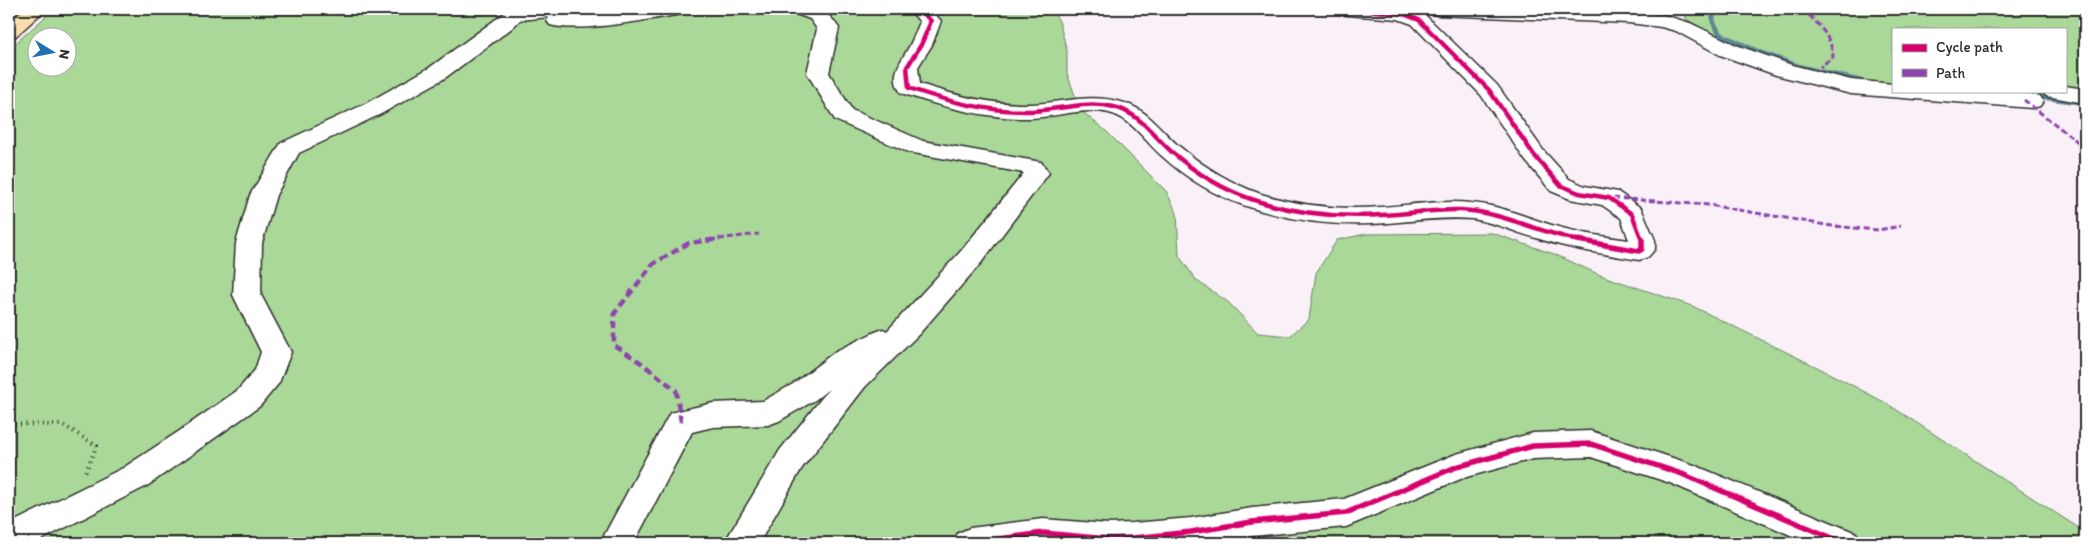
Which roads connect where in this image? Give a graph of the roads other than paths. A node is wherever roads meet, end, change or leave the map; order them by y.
1 (16, 9) edge
2 (36, 9) edge
3 (578, 9) edge
4 (677, 9) edge
5 (800, 9) edge
6 (919, 9) edge
7 (1347, 9) edge
8 (1437, 9) edge
9 (1405, 11) edge
10 (9, 15) edge
11 (511, 15) edge
12 (9, 32) edge
13 (1820, 74) junction
14 (1892, 78) edge
15 (1892, 91) edge
16 (1914, 92) edge
17 (2060, 92) edge
18 (2085, 96) edge
19 (2032, 101) dead end
20 (909, 327) junction
21 (9, 540) edge
22 (1106, 541) edge
23 (616, 543) edge
24 (741, 543) edge
25 (970, 543) edge
26 (1844, 543) edge

1 - 10 highway
2 - 12 highway
3 - 11 street
4 - 11 street
5 - 20 street
6 - 9 street
7 - 9 street
8 - 13 street
11 - 21 street
13 - 14 street
13 - 15 street
16 - 19 street
17 - 18 street
20 - 23 street
20 - 24 street
22 - 25 street
22 - 26 street

